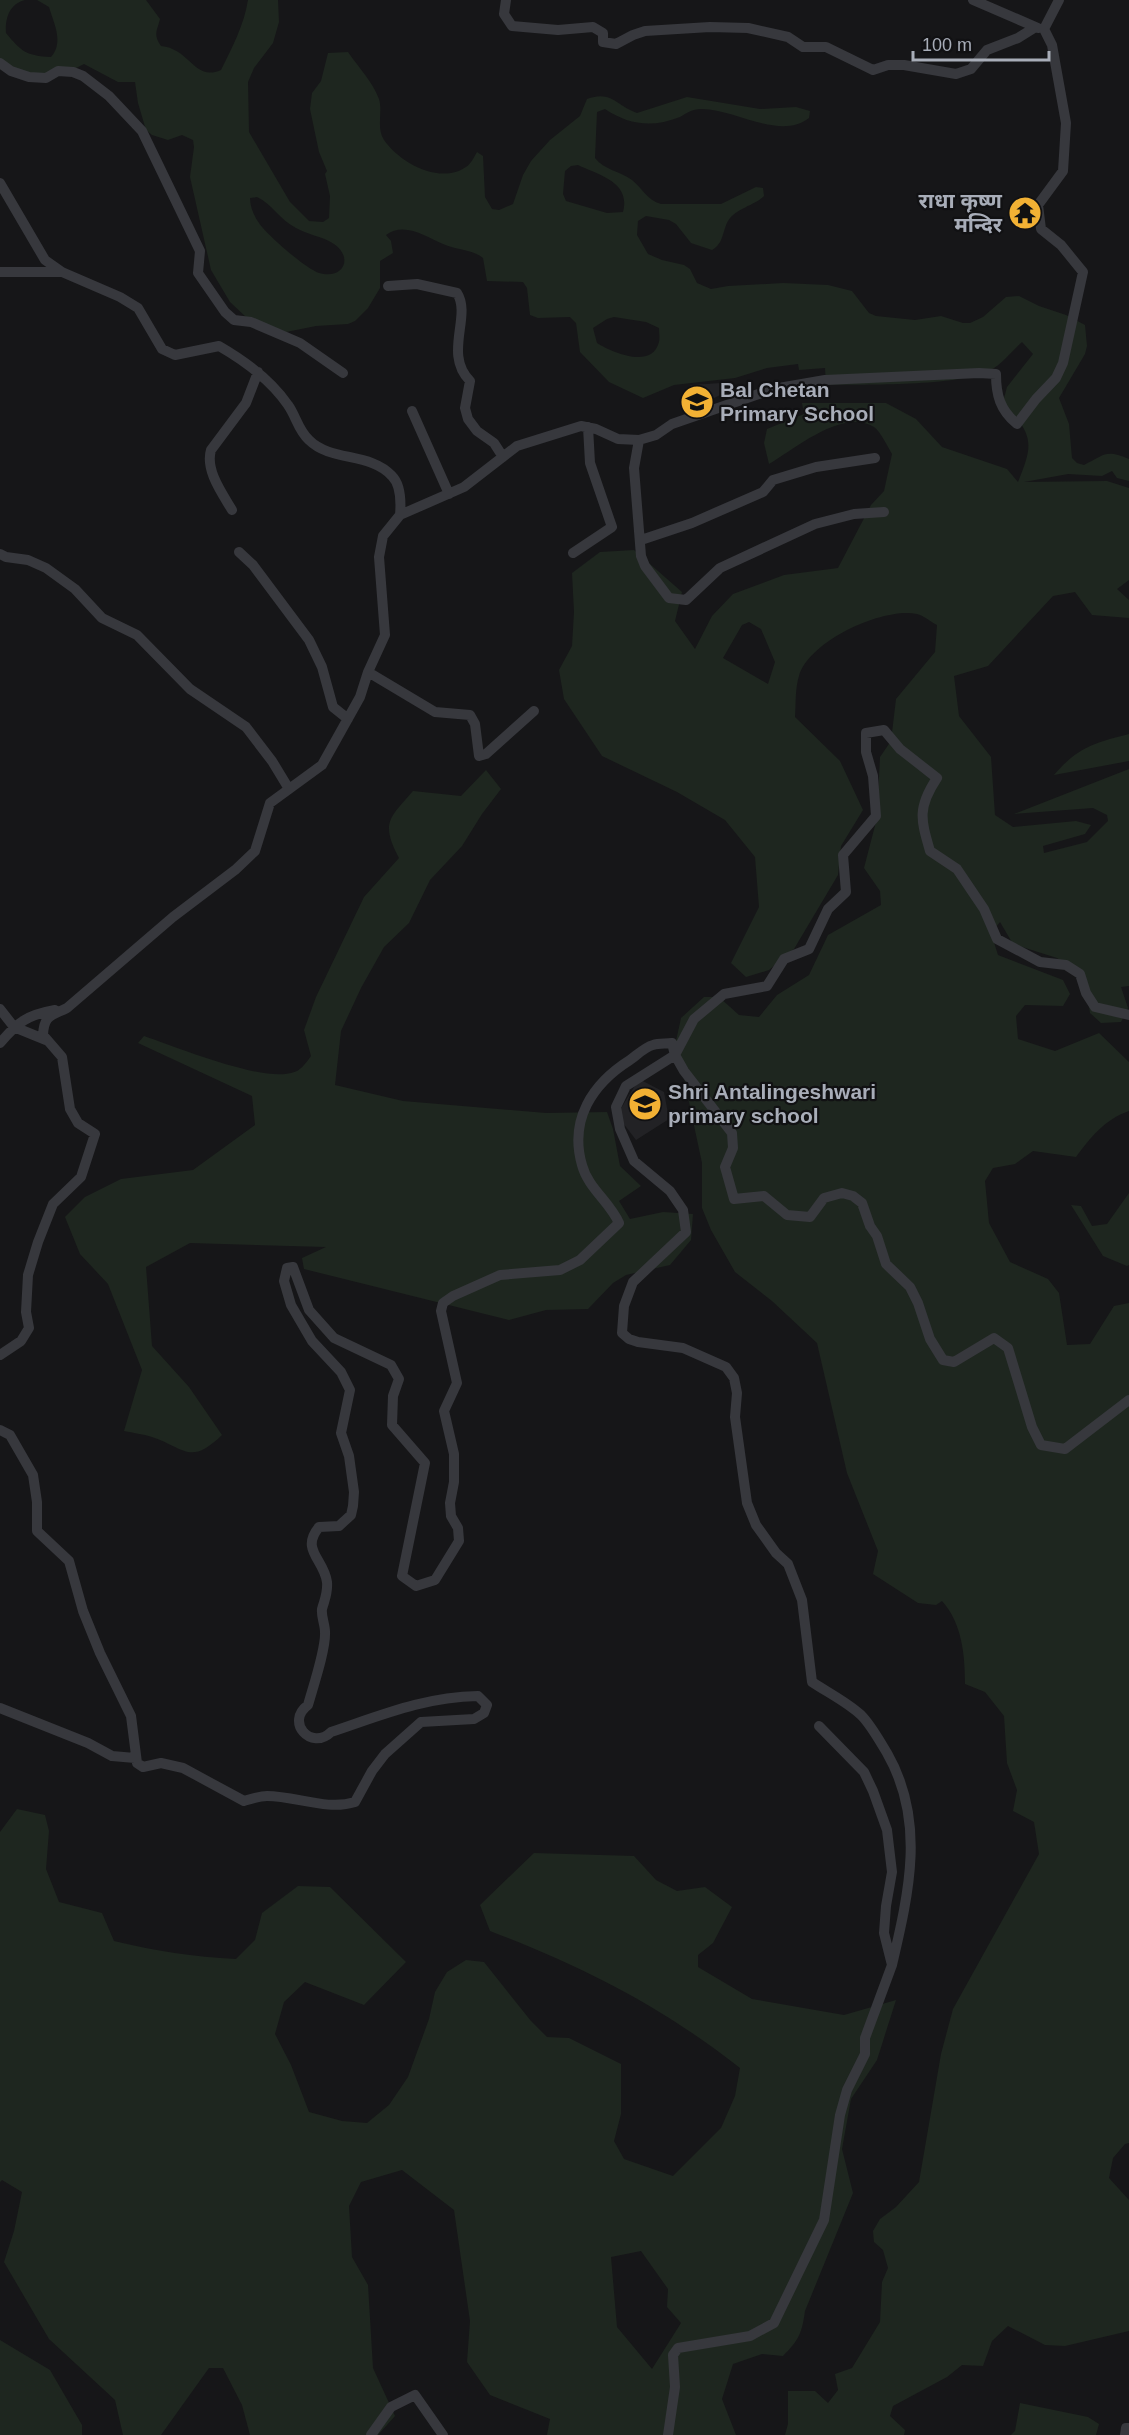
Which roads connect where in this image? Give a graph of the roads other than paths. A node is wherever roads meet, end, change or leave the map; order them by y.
1 (506, 0) edge
2 (973, 0) edge
3 (1059, 0) edge
4 (1039, 28) junction
5 (0, 63) edge
6 (0, 183) edge
7 (0, 272) edge
8 (62, 272) junction
9 (388, 286) dead end
10 (258, 372) junction
11 (343, 373) dead end
12 (412, 411) dead end
13 (588, 428) junction
14 (639, 440) junction
15 (503, 457) junction
16 (875, 458) dead end
17 (449, 494) junction
18 (232, 510) dead end
19 (884, 512) dead end
20 (400, 515) junction
21 (641, 540) junction
22 (239, 552) dead end
23 (573, 553) dead end
24 (0, 554) edge
25 (368, 672) junction
26 (534, 711) dead end
27 (348, 719) junction
28 (289, 789) junction
29 (67, 1008) junction
30 (0, 1009) edge
31 (1129, 1015) edge
32 (14, 1027) junction
33 (46, 1040) junction
34 (0, 1043) edge
35 (675, 1055) junction
36 (0, 1355) edge
37 (1129, 1400) edge
38 (0, 1430) edge
39 (0, 1708) edge
40 (819, 1726) dead end
41 (135, 1758) junction
42 (892, 1965) junction
43 (1129, 2428) edge
44 (371, 2435) edge
45 (443, 2435) edge
46 (668, 2435) edge
47 (1125, 2435) edge

1 - 4 street
2 - 4 street
3 - 4 street
4 - 14 street
5 - 11 street
6 - 8 street
7 - 8 street
8 - 10 street
9 - 15 street
10 - 18 street
10 - 20 street
12 - 17 street
13 - 14 street
13 - 15 street
13 - 23 street
14 - 21 street
15 - 17 street
16 - 21 street
17 - 20 street
19 - 21 street
20 - 25 street
22 - 27 street
24 - 28 street
25 - 26 street
25 - 27 street
27 - 28 street
28 - 29 street
29 - 32 street
29 - 33 street
30 - 32 street
31 - 35 street
32 - 33 street
32 - 34 street
33 - 36 street
35 - 37 street
35 - 41 street
35 - 42 street
38 - 41 street
39 - 41 street
40 - 42 street
42 - 46 street
43 - 47 street
44 - 45 street

